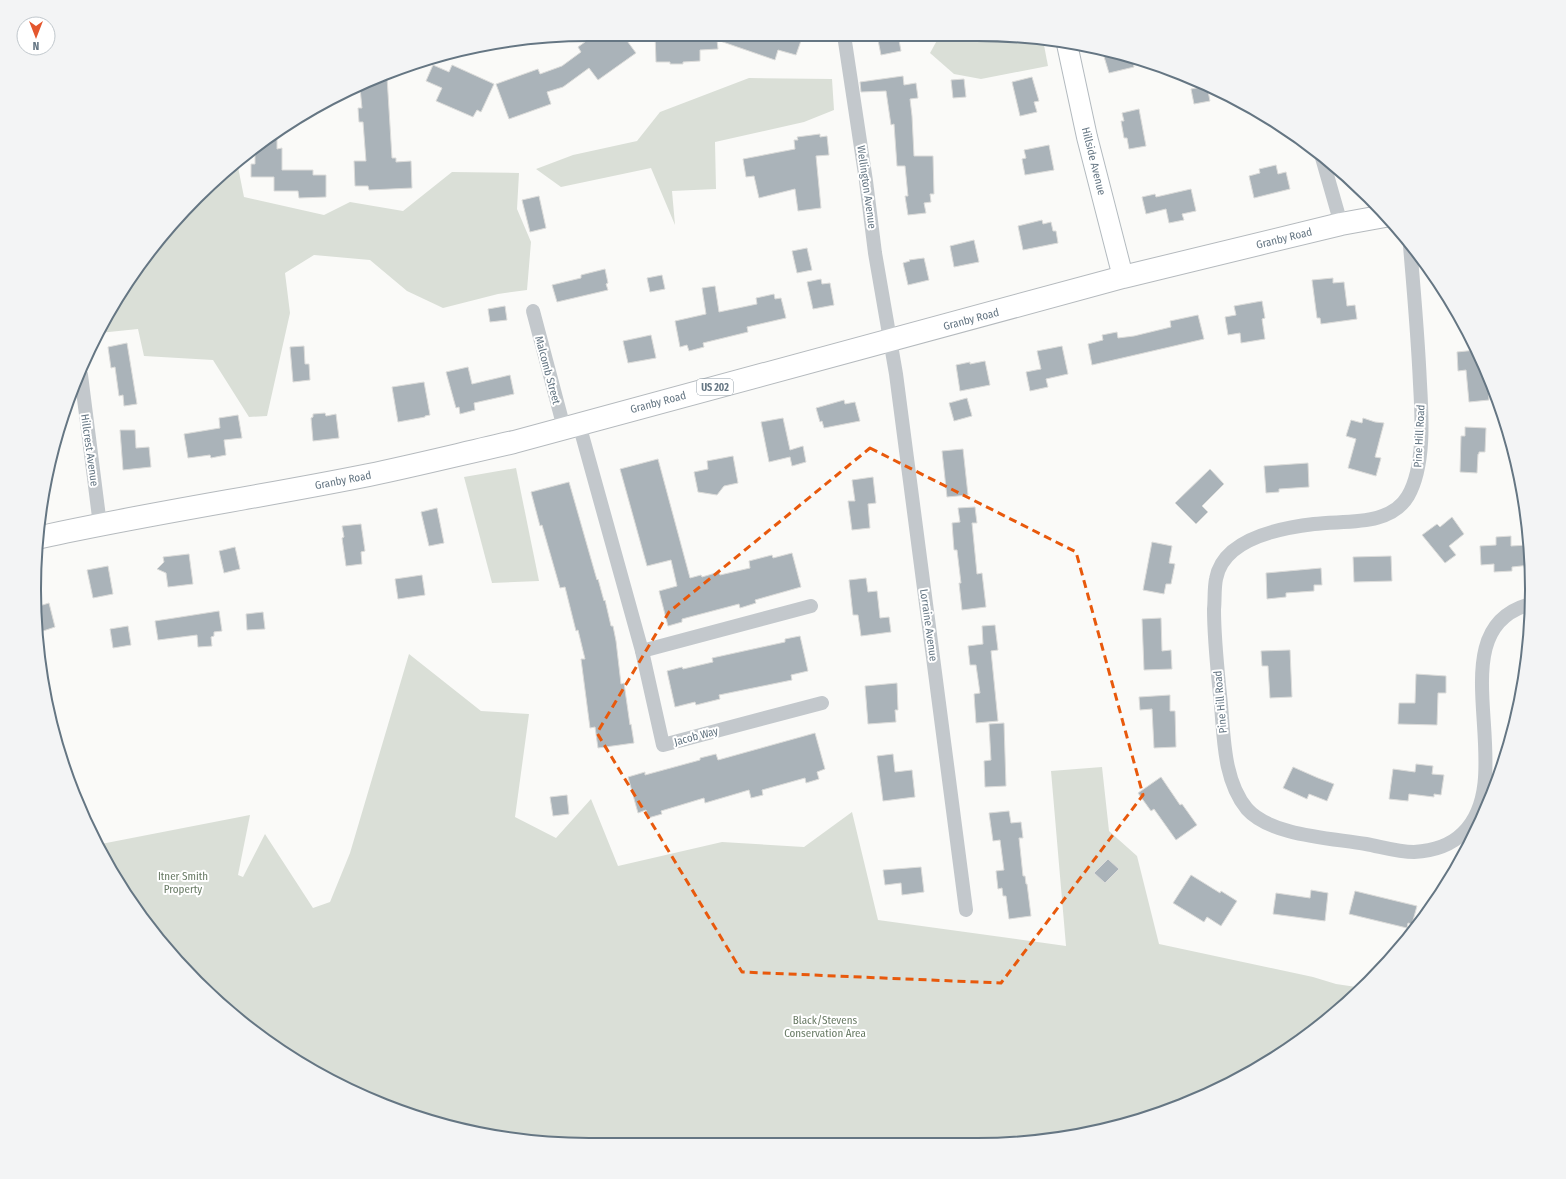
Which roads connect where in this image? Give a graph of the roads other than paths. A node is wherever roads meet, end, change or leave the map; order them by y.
1 (845, 41) edge
2 (1068, 49) edge
3 (1324, 166) edge
4 (1379, 217) edge
5 (1341, 224) junction
6 (1411, 255) edge
7 (1123, 277) junction
8 (533, 311) dead end
9 (890, 340) junction
10 (82, 383) edge
11 (572, 426) junction
12 (100, 525) junction
13 (44, 536) edge
14 (811, 606) dead end
15 (1525, 606) edge
16 (642, 651) junction
17 (822, 703) dead end
18 (1479, 808) edge
19 (1473, 821) edge
20 (966, 910) dead end

1 - 9 street, Wellington Avenue
2 - 7 street, Hillside Avenue
3 - 5 street
4 - 5 main road, Granby Road / US 202
5 - 7 main road, Granby Road / US 202
6 - 19 street, Pine Hill Road
7 - 9 main road, Granby Road / US 202
8 - 11 street, Malcomb Street
9 - 11 main road, Granby Road / US 202
9 - 20 street, Lorraine Avenue
10 - 12 street, Hillcrest Avenue
11 - 12 main road, Granby Road / US 202
11 - 16 street, Jacob Way
12 - 13 main road, Granby Road / US 202
14 - 16 street
15 - 18 street, Pine Hill Road
16 - 17 street, Jacob Way

